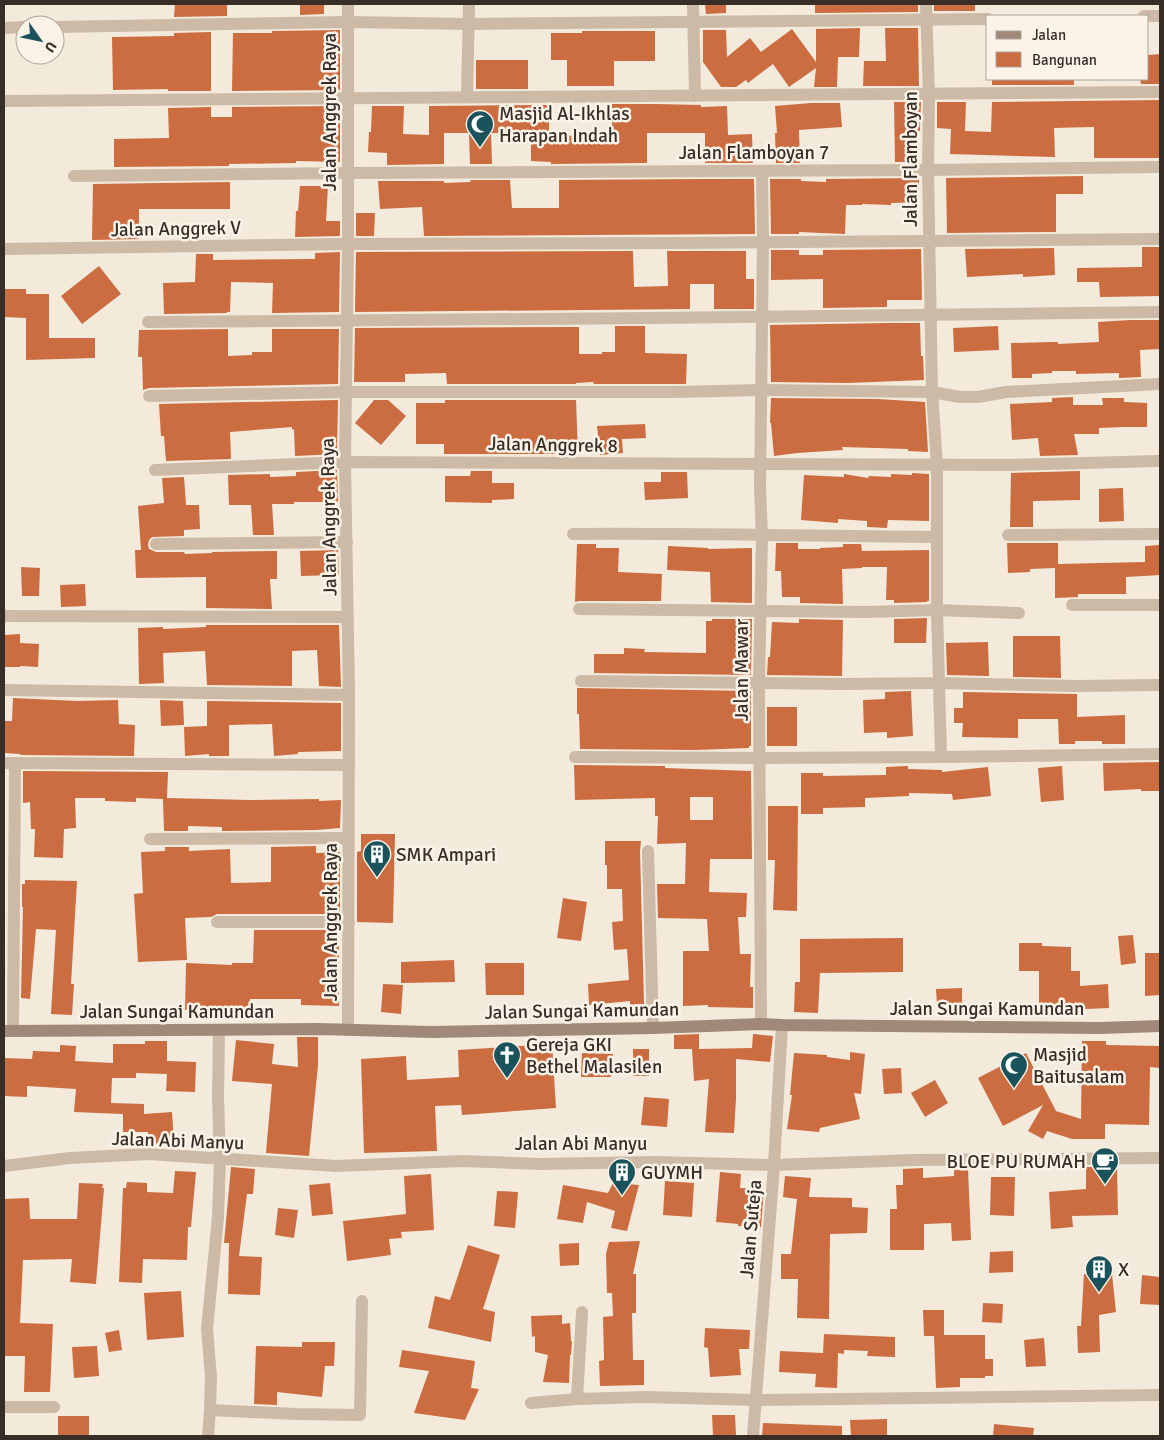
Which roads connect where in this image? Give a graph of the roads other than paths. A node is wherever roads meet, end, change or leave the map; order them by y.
1 (348, 4) edge
2 (469, 4) edge
3 (693, 4) edge
4 (926, 4) edge
5 (986, 19) edge
6 (926, 20) junction
7 (348, 22) junction
8 (694, 23) junction
9 (469, 24) junction
10 (65, 27) edge
11 (1160, 92) edge
12 (929, 95) junction
13 (695, 96) junction
14 (348, 97) junction
15 (467, 98) junction
16 (4, 101) edge
17 (1160, 167) edge
18 (928, 170) junction
19 (762, 171) junction
20 (348, 173) junction
21 (74, 176) dead end
22 (1160, 239) edge
23 (763, 242) junction
24 (929, 242) junction
25 (348, 244) junction
26 (4, 249) edge
27 (1160, 312) edge
28 (930, 315) junction
29 (762, 316) junction
30 (346, 320) junction
31 (148, 322) dead end
32 (1160, 384) edge
33 (761, 390) junction
34 (347, 392) junction
35 (932, 392) junction
36 (149, 396) dead end
37 (1160, 461) edge
38 (345, 462) junction
39 (760, 464) junction
40 (937, 465) junction
41 (155, 470) dead end
42 (573, 534) dead end
43 (1160, 534) edge
44 (1008, 535) dead end
45 (762, 536) junction
46 (937, 537) junction
47 (347, 542) junction
48 (156, 544) dead end
49 (1072, 605) dead end
50 (1160, 605) edge
51 (579, 609) dead end
52 (936, 610) junction
53 (760, 611) junction
54 (1018, 613) dead end
55 (4, 616) edge
56 (348, 617) junction
57 (581, 681) dead end
58 (939, 683) junction
59 (759, 684) junction
60 (1160, 685) edge
61 (4, 690) edge
62 (349, 695) junction
63 (1160, 754) edge
64 (575, 757) dead end
65 (941, 757) junction
66 (760, 758) junction
67 (9, 763) edge
68 (349, 765) junction
69 (348, 838) junction
70 (150, 839) dead end
71 (648, 851) dead end
72 (8, 857) edge
73 (217, 922) dead end
74 (349, 922) junction
75 (762, 1024) junction
76 (782, 1025) junction
77 (1160, 1026) edge
78 (653, 1028) junction
79 (348, 1030) junction
80 (8, 1031) edge
81 (219, 1031) junction
82 (220, 1158) junction
83 (1160, 1158) edge
84 (774, 1164) junction
85 (4, 1166) edge
86 (362, 1302) dead end
87 (582, 1312) dead end
88 (1160, 1396) edge
89 (577, 1400) junction
90 (756, 1400) junction
91 (531, 1403) dead end
92 (54, 1406) dead end
93 (4, 1407) edge
94 (210, 1410) junction
95 (208, 1436) edge
96 (753, 1436) edge

1 - 7 street, Jalan Anggrek Raya
2 - 9 street
3 - 8 street
4 - 6 street, Jalan Flamboyan
5 - 6 street
6 - 8 street
6 - 12 street, Jalan Flamboyan
7 - 9 street
7 - 10 street
7 - 14 street, Jalan Anggrek Raya
8 - 9 street
8 - 13 street
9 - 15 street
11 - 12 street
12 - 13 street
12 - 18 street, Jalan Flamboyan
13 - 15 street
14 - 15 street
14 - 16 street
14 - 20 street, Jalan Anggrek Raya
17 - 18 street, Jalan Flamboyan 7
18 - 19 street, Jalan Flamboyan 7
18 - 24 street, Jalan Flamboyan
19 - 20 street, Jalan Flamboyan 7
19 - 23 street, Jalan Mawar
20 - 21 street, Jalan Flamboyan 7
20 - 25 street, Jalan Anggrek Raya
22 - 24 street, Jalan Anggrek V
23 - 24 street, Jalan Anggrek V
23 - 25 street, Jalan Anggrek V
23 - 29 street, Jalan Mawar
24 - 28 street, Jalan Flamboyan
25 - 26 street, Jalan Anggrek V
25 - 30 street, Jalan Anggrek Raya
27 - 28 street
28 - 29 street
28 - 35 street, Jalan Flamboyan
29 - 30 street
29 - 33 street, Jalan Mawar
30 - 31 street
30 - 34 street, Jalan Anggrek Raya
32 - 35 street
33 - 34 street
33 - 35 street
33 - 39 street, Jalan Mawar
34 - 36 street
34 - 38 street, Jalan Anggrek Raya
35 - 40 street, Jalan Flamboyan
37 - 40 street, Jalan Anggrek 8
38 - 39 street, Jalan Anggrek 8
38 - 41 street, Jalan Anggrek 8
38 - 47 street, Jalan Anggrek Raya
39 - 40 street, Jalan Anggrek 8
39 - 45 street, Jalan Mawar
40 - 46 street, Jalan Flamboyan
42 - 45 street
43 - 44 street
45 - 46 street
45 - 53 street, Jalan Mawar
46 - 52 street, Jalan Flamboyan
47 - 48 street
47 - 56 street, Jalan Anggrek Raya
49 - 50 street
51 - 53 street
52 - 53 street
52 - 54 street
52 - 58 street, Jalan Flamboyan
53 - 59 street, Jalan Mawar
55 - 56 street
56 - 62 street, Jalan Anggrek Raya
57 - 59 street
58 - 59 street
58 - 60 street
58 - 65 street, Jalan Flamboyan
59 - 66 street, Jalan Mawar
61 - 62 street
62 - 68 street, Jalan Anggrek Raya
63 - 65 street
64 - 66 street
65 - 66 street
66 - 75 street, Jalan Mawar
67 - 68 street
67 - 72 street
68 - 69 street, Jalan Anggrek Raya
69 - 70 street
69 - 74 street, Jalan Anggrek Raya
71 - 78 street
72 - 80 street
73 - 74 street
74 - 79 street, Jalan Anggrek Raya
75 - 76 main road, Jalan Sungai Kamundan
75 - 78 main road, Jalan Sungai Kamundan
76 - 77 main road, Jalan Sungai Kamundan
76 - 84 street, Jalan Suteja
78 - 79 main road, Jalan Sungai Kamundan
79 - 81 main road, Jalan Sungai Kamundan
80 - 81 main road, Jalan Sungai Kamundan
81 - 82 street
82 - 84 street, Jalan Abi Manyu
82 - 85 street, Jalan Abi Manyu
82 - 94 street
83 - 84 street, Jalan Abi Manyu
84 - 90 street, Jalan Suteja
86 - 94 street
87 - 89 street
88 - 90 street
89 - 90 street
89 - 91 street
90 - 96 street, Jalan Suteja
92 - 93 street
94 - 95 street

